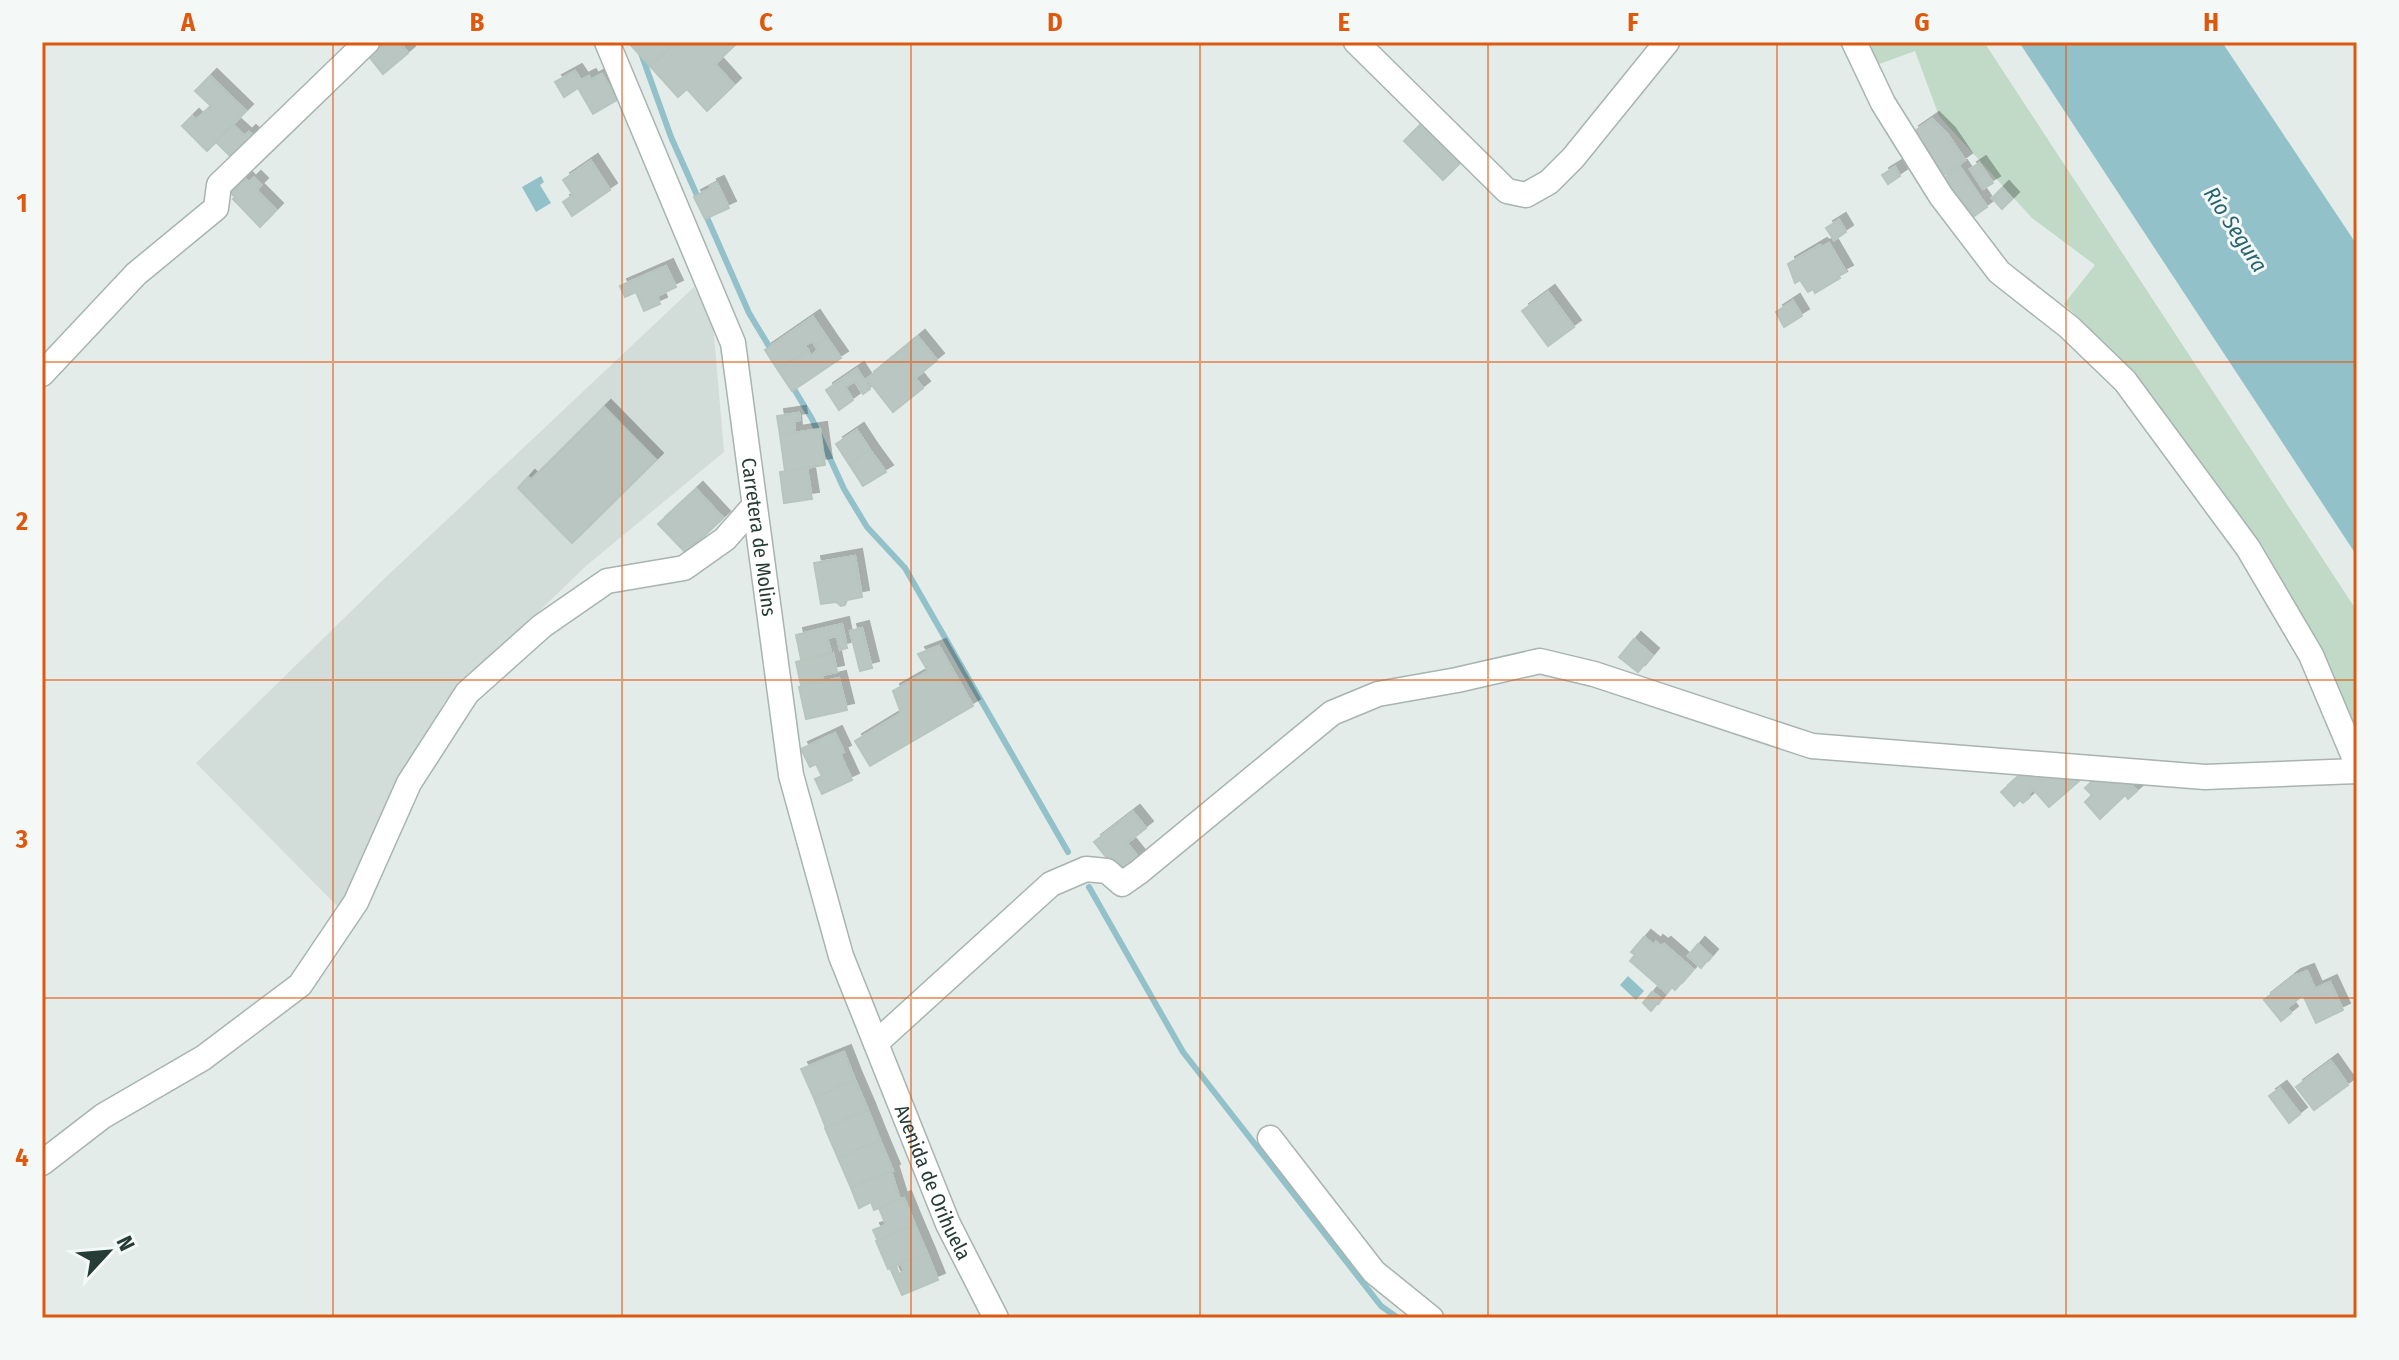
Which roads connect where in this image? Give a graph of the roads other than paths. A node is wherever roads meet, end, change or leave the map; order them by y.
1 (367, 42) edge
2 (607, 42) edge
3 (1356, 42) edge
4 (1667, 42) edge
5 (1854, 42) edge
6 (42, 374) edge
7 (754, 506) junction
8 (2357, 764) edge
9 (2357, 771) edge
10 (876, 1043) junction
11 (1270, 1138) dead end
12 (42, 1163) edge
13 (996, 1318) edge
14 (1431, 1318) edge

1 - 6 street
2 - 7 street, Carretera de Molins
3 - 4 street
5 - 8 street
7 - 10 street, Carretera de Molins
7 - 12 street
9 - 10 street
10 - 13 street, Avenida de Orihuela
11 - 14 street

